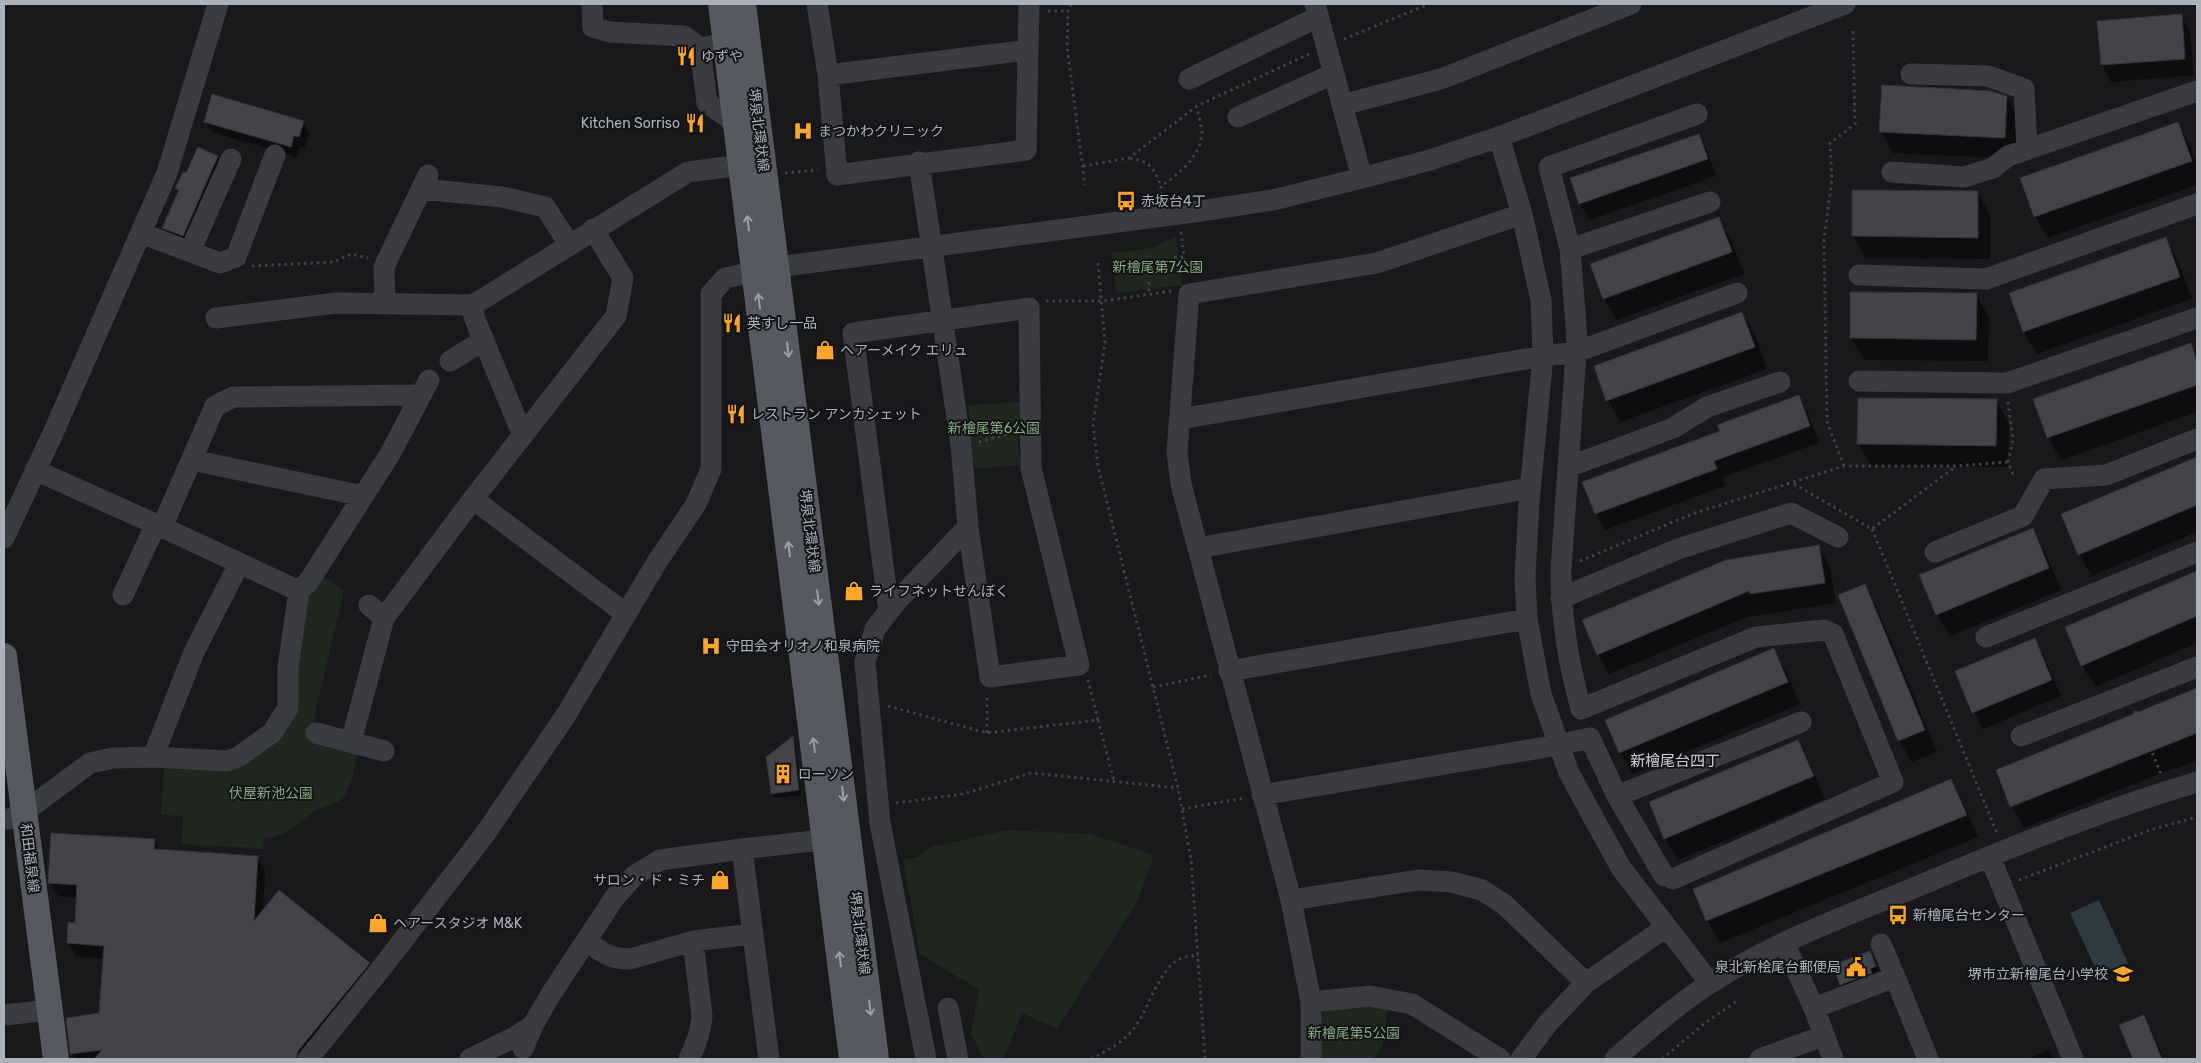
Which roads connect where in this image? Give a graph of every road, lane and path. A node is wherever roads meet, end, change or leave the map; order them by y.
1 (218, 4) edge
2 (592, 4) edge
3 (721, 4) edge
4 (744, 4) edge
5 (817, 4) edge
6 (1070, 4) edge
7 (1631, 4) edge
8 (1845, 4) edge
9 (1037, 7) edge
10 (1316, 10) edge
11 (1068, 11) junction
12 (1852, 30) dead end
13 (726, 44) junction
14 (700, 48) junction
15 (1028, 50) junction
16 (828, 74) junction
17 (1333, 74) junction
18 (1911, 74) dead end
19 (1189, 78) dead end
20 (2197, 91) edge
21 (1342, 105) junction
22 (1697, 114) dead end
23 (1238, 117) dead end
24 (736, 123) junction
25 (1499, 137) junction
26 (2027, 149) junction
27 (275, 155) dead end
28 (1129, 158) junction
29 (232, 159) dead end
30 (919, 162) junction
31 (741, 165) junction
32 (1083, 166) junction
33 (836, 168) junction
34 (1892, 172) dead end
35 (778, 174) dead end
36 (1362, 178) junction
37 (1085, 185) dead end
38 (1162, 186) junction
39 (1161, 195) dead end
40 (1710, 202) dead end
41 (2197, 204) edge
42 (1522, 214) junction
43 (593, 229) junction
44 (1180, 230) dead end
45 (141, 233) junction
46 (569, 244) junction
47 (930, 247) junction
48 (1570, 250) junction
49 (190, 251) junction
50 (1184, 256) junction
51 (1174, 257) dead end
52 (386, 263) junction
53 (1098, 263) dead end
54 (245, 268) dead end
55 (766, 269) junction
56 (1859, 275) dead end
57 (1149, 282) dead end
58 (1737, 293) dead end
59 (1149, 294) junction
60 (1189, 294) junction
61 (1041, 301) dead end
62 (1103, 301) junction
63 (385, 304) junction
64 (473, 305) junction
65 (216, 318) dead end
66 (2197, 318) edge
67 (943, 320) junction
68 (484, 340) junction
69 (1576, 352) junction
70 (1543, 356) junction
71 (450, 361) dead end
72 (1780, 382) dead end
73 (1859, 382) dead end
74 (2008, 402) dead end
75 (1180, 419) junction
76 (524, 433) junction
77 (1011, 433) dead end
78 (2197, 439) edge
79 (989, 441) dead end
80 (192, 460) junction
81 (1844, 466) dead end
82 (1956, 466) dead end
83 (1568, 467) junction
84 (35, 470) junction
85 (2014, 477) dead end
86 (1794, 483) dead end
87 (1530, 488) junction
88 (364, 496) junction
89 (473, 499) junction
90 (159, 525) junction
91 (968, 528) junction
92 (1872, 529) junction
93 (1838, 537) dead end
94 (4, 538) edge
95 (1198, 548) junction
96 (1935, 552) dead end
97 (2197, 552) edge
98 (239, 564) junction
99 (299, 592) junction
100 (124, 595) dead end
101 (1561, 598) junction
102 (889, 611) junction
103 (626, 614) junction
104 (1527, 619) junction
105 (1986, 637) dead end
106 (4, 656) edge
107 (1079, 665) junction
108 (2197, 667) edge
109 (1229, 671) junction
110 (990, 677) junction
111 (1153, 687) junction
112 (2128, 694) junction
113 (868, 703) junction
114 (1098, 720) junction
115 (1801, 722) dead end
116 (316, 733) dead end
117 (987, 733) junction
118 (2021, 736) dead end
119 (351, 742) junction
120 (1558, 745) junction
121 (384, 751) dead end
122 (154, 757) junction
123 (2163, 777) dead end
124 (1114, 781) junction
125 (2197, 782) edge
126 (1178, 788) junction
127 (1262, 795) junction
128 (1617, 796) junction
129 (878, 805) junction
130 (1182, 809) junction
131 (14, 815) edge
132 (2197, 817) edge
133 (837, 839) junction
134 (1994, 848) junction
135 (742, 849) junction
136 (2016, 881) dead end
137 (1291, 900) junction
138 (1666, 927) junction
139 (753, 934) junction
140 (586, 941) junction
141 (693, 941) junction
142 (1784, 943) junction
143 (1881, 944) dead end
144 (1199, 955) junction
145 (1895, 977) junction
146 (1586, 983) junction
147 (1710, 983) junction
148 (1737, 1001) dead end
149 (1311, 1002) junction
150 (948, 1008) dead end
151 (1814, 1008) junction
152 (50, 1010) junction
153 (4, 1015) edge
154 (533, 1024) junction
155 (1823, 1036) junction
156 (523, 1049) dead end
157 (56, 1059) edge
158 (308, 1059) edge
159 (470, 1059) edge
160 (689, 1059) edge
161 (769, 1059) edge
162 (852, 1059) edge
163 (876, 1059) edge
164 (926, 1059) edge
165 (958, 1059) edge
166 (1091, 1059) edge
167 (1205, 1059) edge
168 (1311, 1059) edge
169 (1500, 1059) edge
170 (1521, 1059) edge
171 (1615, 1059) edge
172 (1662, 1059) edge
173 (1760, 1059) edge
174 (1832, 1059) edge
175 (1928, 1059) edge
176 (2073, 1059) edge

1 - 45 street
2 - 14 street
3 - 13 main road, 堺泉北環状線
4 - 55 main road, 堺泉北環状線
5 - 16 street
6 - 11 path
7 - 21 street
8 - 25 street
9 - 11 path
9 - 15 street
10 - 17 street
10 - 19 street
11 - 32 path
12 - 81 path
13 - 14 street
13 - 24 main road, 堺泉北環状線
14 - 24 street
15 - 16 street
15 - 30 street
16 - 33 street
17 - 21 street
17 - 23 street
18 - 26 street
20 - 26 street
21 - 36 street
22 - 48 street
24 - 31 main road, 堺泉北環状線
25 - 36 street
25 - 42 street
26 - 34 street
27 - 49 street
28 - 32 path
28 - 38 path
28 - 38 path
29 - 49 street
30 - 33 street
30 - 47 street
31 - 43 street
55 -> 31 main road, 堺泉北環状線
32 - 37 path
33 - 35 path
36 - 47 street
38 - 39 path
40 - 48 street
41 - 56 street
42 - 60 street
42 - 70 street
43 - 46 street
43 - 76 street
44 - 50 path
45 - 49 street
45 - 84 street
46 - 52 street
46 - 64 street
47 - 55 street
47 - 67 street
48 - 69 street
50 - 51 path
50 - 60 path
52 - 54 path
52 - 63 street
53 - 62 path
55 - 103 street
55 - 133 main road, 堺泉北環状線
57 - 59 path
58 - 69 street
59 - 60 path
59 - 62 path
60 - 75 street
61 - 62 path
62 - 111 path
63 - 64 street
63 - 65 street
64 - 68 street
66 - 73 street
67 - 91 street
67 - 102 street
67 - 107 street
68 - 71 street
68 - 76 street
69 - 70 street
69 - 83 street
70 - 75 street
70 - 87 street
72 - 83 street
74 - 85 path
75 - 95 street
76 - 89 street
77 - 79 path
78 - 96 street
80 - 88 street
80 - 88 street
80 - 90 street
82 - 92 path
83 - 101 street
84 - 90 street
84 - 94 street
86 - 92 path
87 - 95 street
87 - 104 street
88 - 99 street
89 - 103 street
89 - 119 street
90 - 98 street
90 - 100 street
91 - 102 street
91 - 110 street
92 - 134 path
93 - 101 street
95 - 109 street
97 - 105 street
98 - 99 street
98 - 122 street
99 - 122 street
101 - 128 street
102 - 113 street
103 - 158 street
104 - 109 street
104 - 120 street
106 - 131 main road, 和田福泉線
107 - 110 street
107 - 114 path
108 - 112 street
109 - 111 path
109 - 127 street
110 - 117 path
111 - 126 path
112 - 118 street
112 - 123 path
113 - 117 path
113 - 129 street
114 - 117 path
114 - 124 path
115 - 128 street
116 - 119 street
119 - 121 street
120 - 127 street
120 - 128 street
120 - 138 street
122 - 131 street
124 - 126 path
124 - 129 path
125 - 134 street
126 - 130 path
127 - 130 path
127 - 137 street
129 - 164 street
130 - 144 path
131 - 152 main road, 和田福泉線
132 - 136 path
133 - 135 street
162 -> 133 main road, 堺泉北環状線
133 -> 163 main road, 堺泉北環状線
134 - 142 street
134 - 176 street
135 - 139 street
135 - 140 street
137 - 146 street
137 - 149 street
138 - 146 street
138 - 147 street
139 - 141 street
139 - 161 street
140 - 141 street
140 - 154 street
141 - 160 street
142 - 147 street
142 - 151 street
143 - 145 street
144 - 166 path
144 - 167 path
145 - 151 street
145 - 175 street
146 - 170 street
147 - 171 street
148 - 172 path
149 - 168 street
149 - 169 street
150 - 165 street
151 - 155 street
152 - 153 street
152 - 157 main road, 和田福泉線
154 - 156 street
154 - 159 street
155 - 173 street
155 - 174 street

